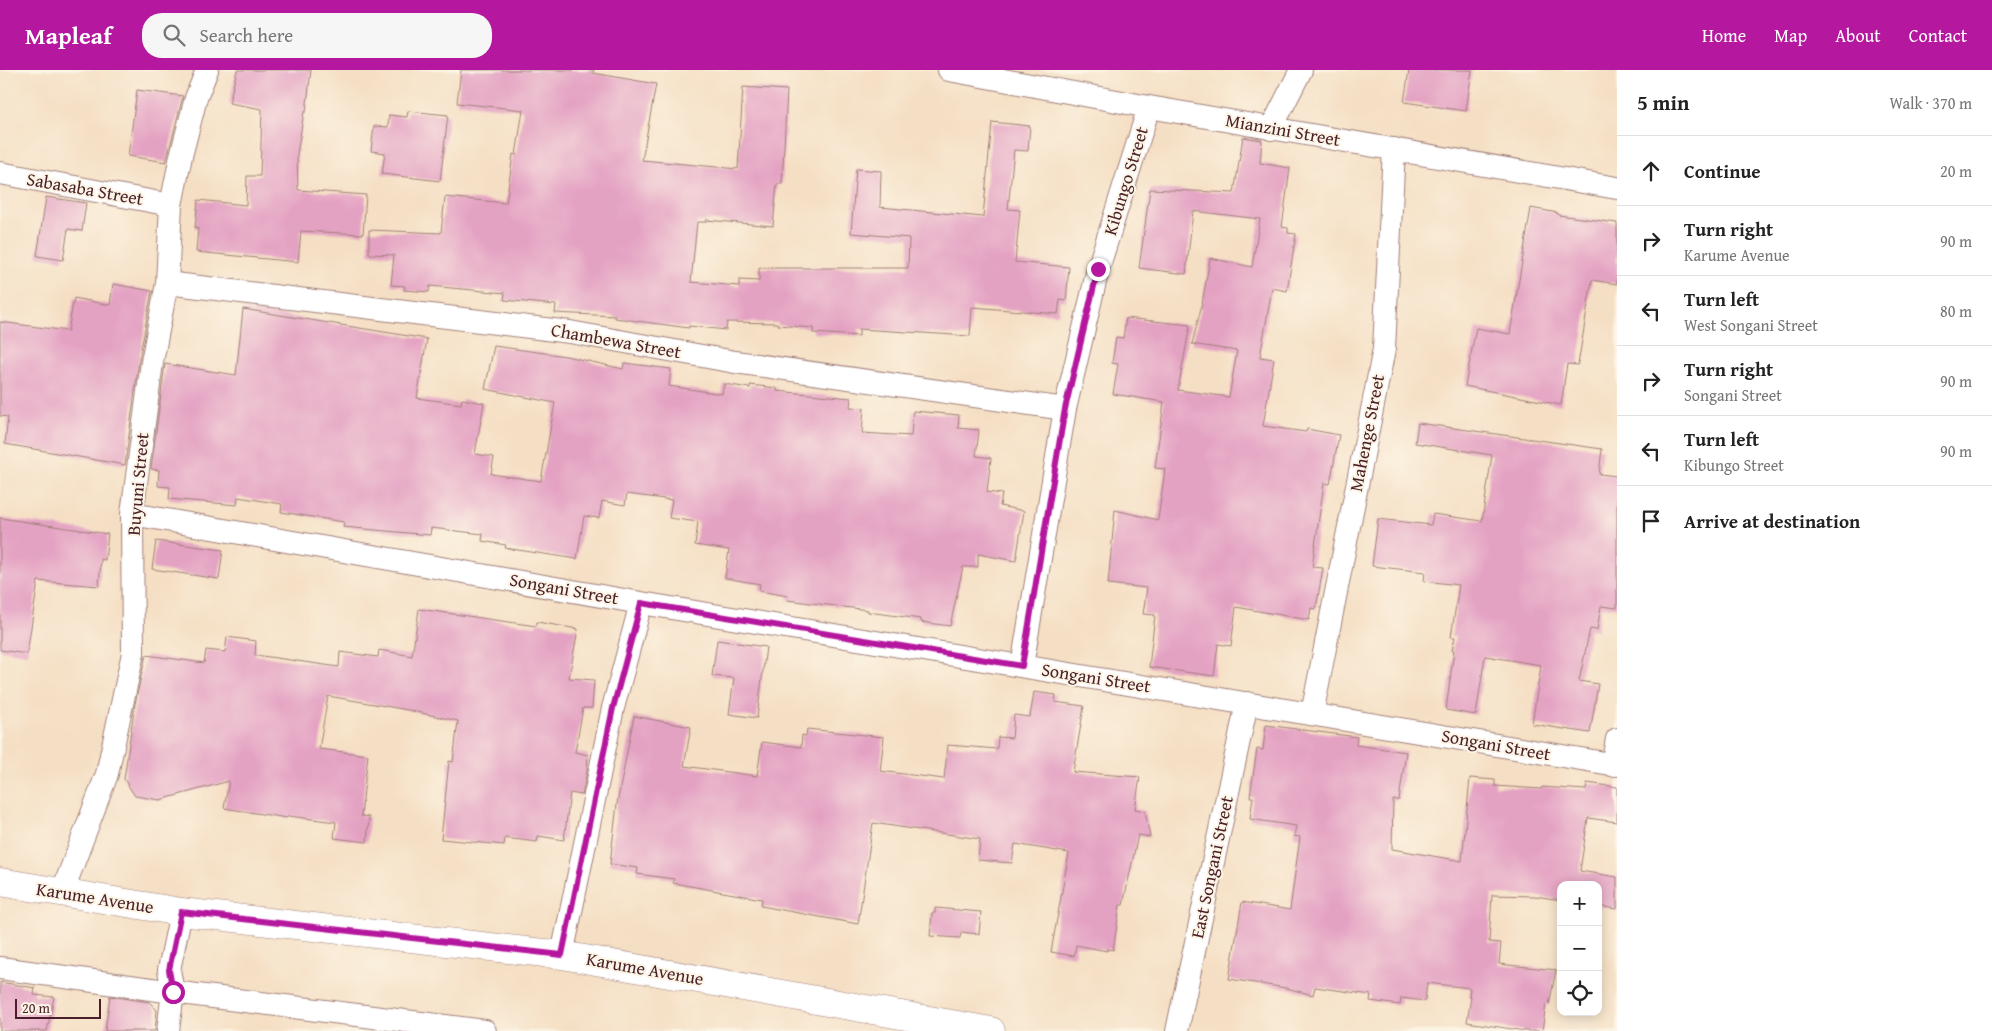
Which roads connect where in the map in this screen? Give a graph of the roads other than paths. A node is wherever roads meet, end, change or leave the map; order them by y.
1 (207, 70) edge
2 (949, 70) edge
3 (1301, 70) edge
4 (1149, 107) junction
5 (1271, 129) junction
6 (1394, 150) junction
7 (0, 174) edge
8 (1617, 188) edge
9 (171, 205) junction
10 (166, 283) junction
11 (1065, 409) junction
12 (132, 514) junction
13 (641, 603) junction
14 (1022, 666) junction
15 (1247, 703) junction
16 (1312, 714) junction
17 (1617, 739) edge
18 (1615, 765) edge
19 (0, 882) edge
20 (62, 893) junction
21 (178, 924) junction
22 (562, 955) junction
23 (0, 968) edge
24 (173, 992) junction
25 (168, 1031) edge
26 (485, 1031) edge
27 (991, 1031) edge
28 (1177, 1031) edge

1 - 9 street, Buyuni Street
2 - 4 street, Mianzini Street
3 - 5 street
4 - 5 street, Mianzini Street
4 - 11 street, Kibungo Street
5 - 6 street, Mianzini Street
6 - 8 street, Mianzini Street
6 - 16 street, Mahenge Street
7 - 9 street, Sabasaba Street
9 - 10 street, Buyuni Street
10 - 11 street, Chambewa Street
10 - 12 street, Buyuni Street
11 - 14 street, Kibungo Street
12 - 13 street, Songani Street
12 - 20 street, Buyuni Street
13 - 14 street, Songani Street
13 - 22 street
14 - 15 street, Songani Street
15 - 16 street, Songani Street
15 - 28 street, East Songani Street
16 - 18 street, Songani Street
17 - 18 street
19 - 20 main road, Karume Avenue
20 - 21 main road, Karume Avenue
21 - 22 main road, Karume Avenue
21 - 24 street
22 - 27 main road, Karume Avenue
23 - 24 street
24 - 25 street
24 - 26 street

